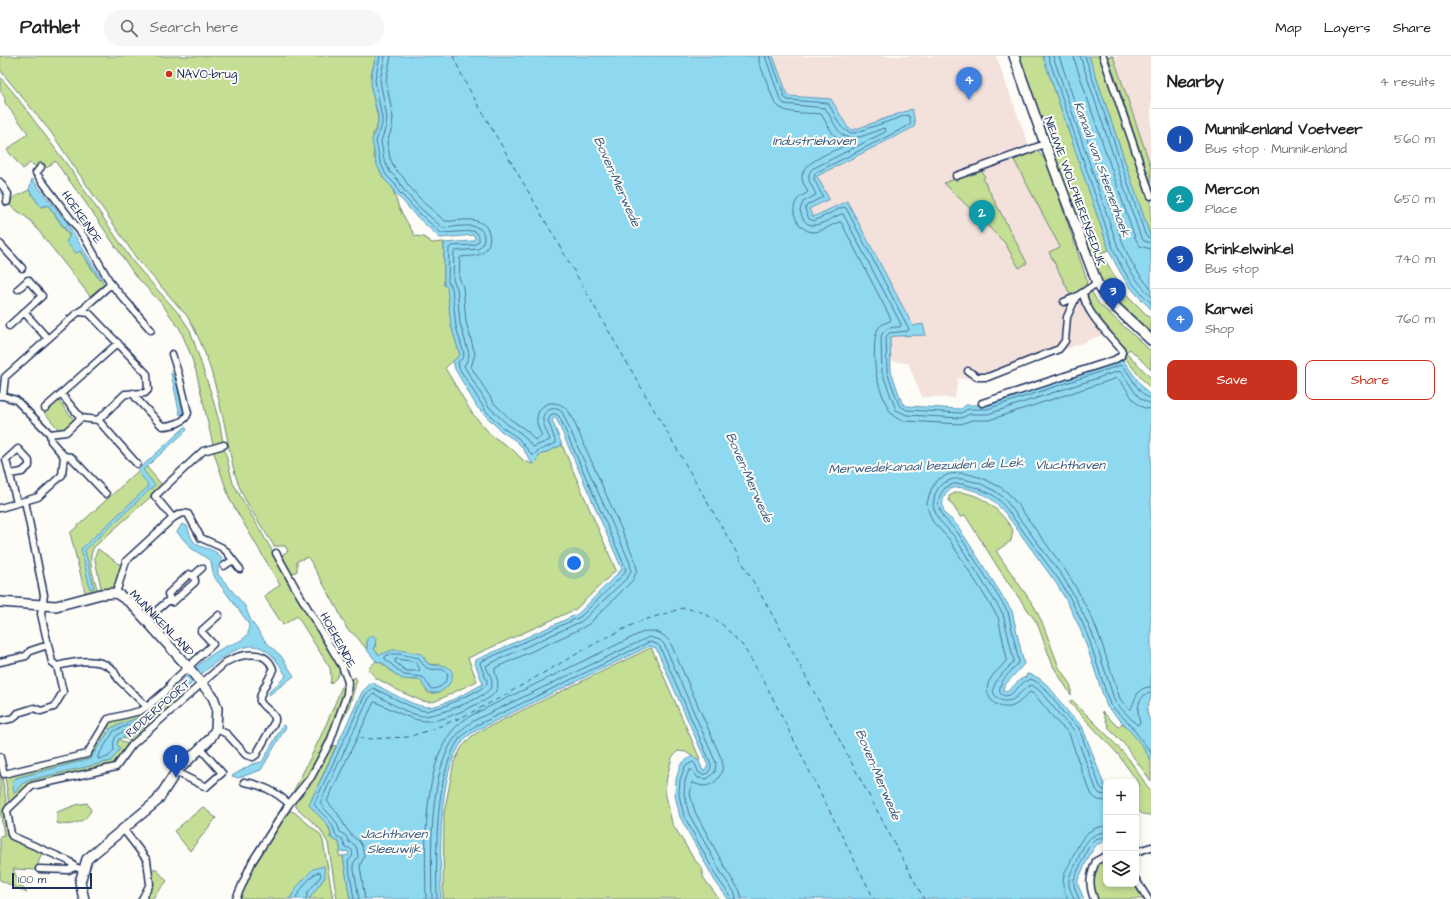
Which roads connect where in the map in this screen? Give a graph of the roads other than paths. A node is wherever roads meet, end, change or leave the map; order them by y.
1 (1014, 56) edge
2 (1104, 56) edge
3 (1045, 144) junction
4 (41, 166) dead end
5 (956, 176) dead end
6 (0, 182) edge
7 (1151, 196) edge
8 (7, 202) dead end
9 (0, 244) edge
10 (22, 268) dead end
11 (1097, 283) junction
12 (111, 284) junction
13 (18, 289) dead end
14 (1083, 293) junction
15 (1076, 297) junction
16 (1064, 302) dead end
17 (24, 312) junction
18 (80, 312) junction
19 (9, 326) dead end
20 (151, 330) dead end
21 (48, 339) junction
22 (1151, 340) edge
23 (118, 343) junction
24 (172, 354) dead end
25 (968, 371) dead end
26 (2, 374) edge
27 (133, 393) junction
28 (61, 394) junction
29 (1, 396) edge
30 (982, 403) dead end
31 (45, 408) dead end
32 (81, 418) junction
33 (98, 420) junction
34 (50, 434) junction
35 (224, 445) dead end
36 (64, 456) junction
37 (137, 464) dead end
38 (10, 474) dead end
39 (106, 494) dead end
40 (25, 501) junction
41 (17, 503) junction
42 (0, 508) edge
43 (173, 518) junction
44 (276, 553) dead end
45 (233, 560) junction
46 (224, 566) dead end
47 (202, 568) dead end
48 (240, 569) dead end
49 (193, 576) junction
50 (116, 593) junction
51 (170, 599) junction
52 (0, 602) edge
53 (43, 606) junction
54 (218, 615) dead end
55 (146, 620) junction
56 (48, 645) junction
57 (0, 662) edge
58 (57, 666) junction
59 (189, 669) junction
60 (200, 682) junction
61 (147, 708) junction
62 (0, 721) edge
63 (216, 729) junction
64 (201, 749) junction
65 (0, 758) edge
66 (176, 772) junction
67 (244, 782) dead end
68 (289, 804) junction
69 (124, 830) junction
70 (1151, 847) edge
71 (1139, 851) edge
72 (1103, 858) edge
73 (39, 869) dead end
74 (79, 869) junction
75 (1139, 885) edge
76 (84, 899) edge
77 (142, 899) edge
78 (236, 899) edge
79 (1094, 899) edge
80 (1148, 899) edge

1 - 3 street, NIEUWE WOLPHERENSEDIJK
2 - 7 street
3 - 5 street
3 - 11 street, NIEUWE WOLPHERENSEDIJK
4 - 12 street, HOEKEINDE
6 - 8 street
9 - 10 street
11 - 14 street
11 - 22 street, NIEUWE WOLPHERENSEDIJK
12 - 18 street
12 - 20 street, HOEKEINDE
13 - 17 street
14 - 15 street
14 - 30 street
15 - 16 street
15 - 25 street
17 - 19 street
17 - 21 street
18 - 21 street
18 - 23 street
21 - 26 street
23 - 27 street
23 - 28 street
24 - 27 street
26 - 29 street
27 - 33 street
28 - 31 street
28 - 32 street
29 - 34 street
32 - 33 street
32 - 34 street
33 - 37 street
34 - 36 street
35 - 43 street
36 - 39 street
36 - 40 street
38 - 41 street
40 - 41 street
40 - 53 street
41 - 42 street
43 - 45 street
43 - 50 street
44 - 68 street, HOEKEINDE
45 - 46 street
45 - 48 street
47 - 49 street
49 - 51 street
49 - 51 street
50 - 53 street, MUNNIKENLAND
50 - 55 street, MUNNIKENLAND
51 - 55 street
52 - 53 street, MUNNIKENLAND
53 - 56 street
54 - 59 street
55 - 59 street, MUNNIKENLAND
56 - 57 street
56 - 58 street
58 - 61 street
58 - 62 street
59 - 60 street, MUNNIKENLAND
59 - 61 street
60 - 63 street, MUNNIKENLAND
60 - 63 street
60 - 74 street, RIDDERPOORT
61 - 65 street
63 - 64 street
64 - 66 street
64 - 66 street
66 - 69 street
67 - 68 street
68 - 78 street, HOEKEINDE
69 - 74 street
69 - 77 street
70 - 71 street
72 - 79 street
73 - 74 street
74 - 76 street
75 - 80 street

